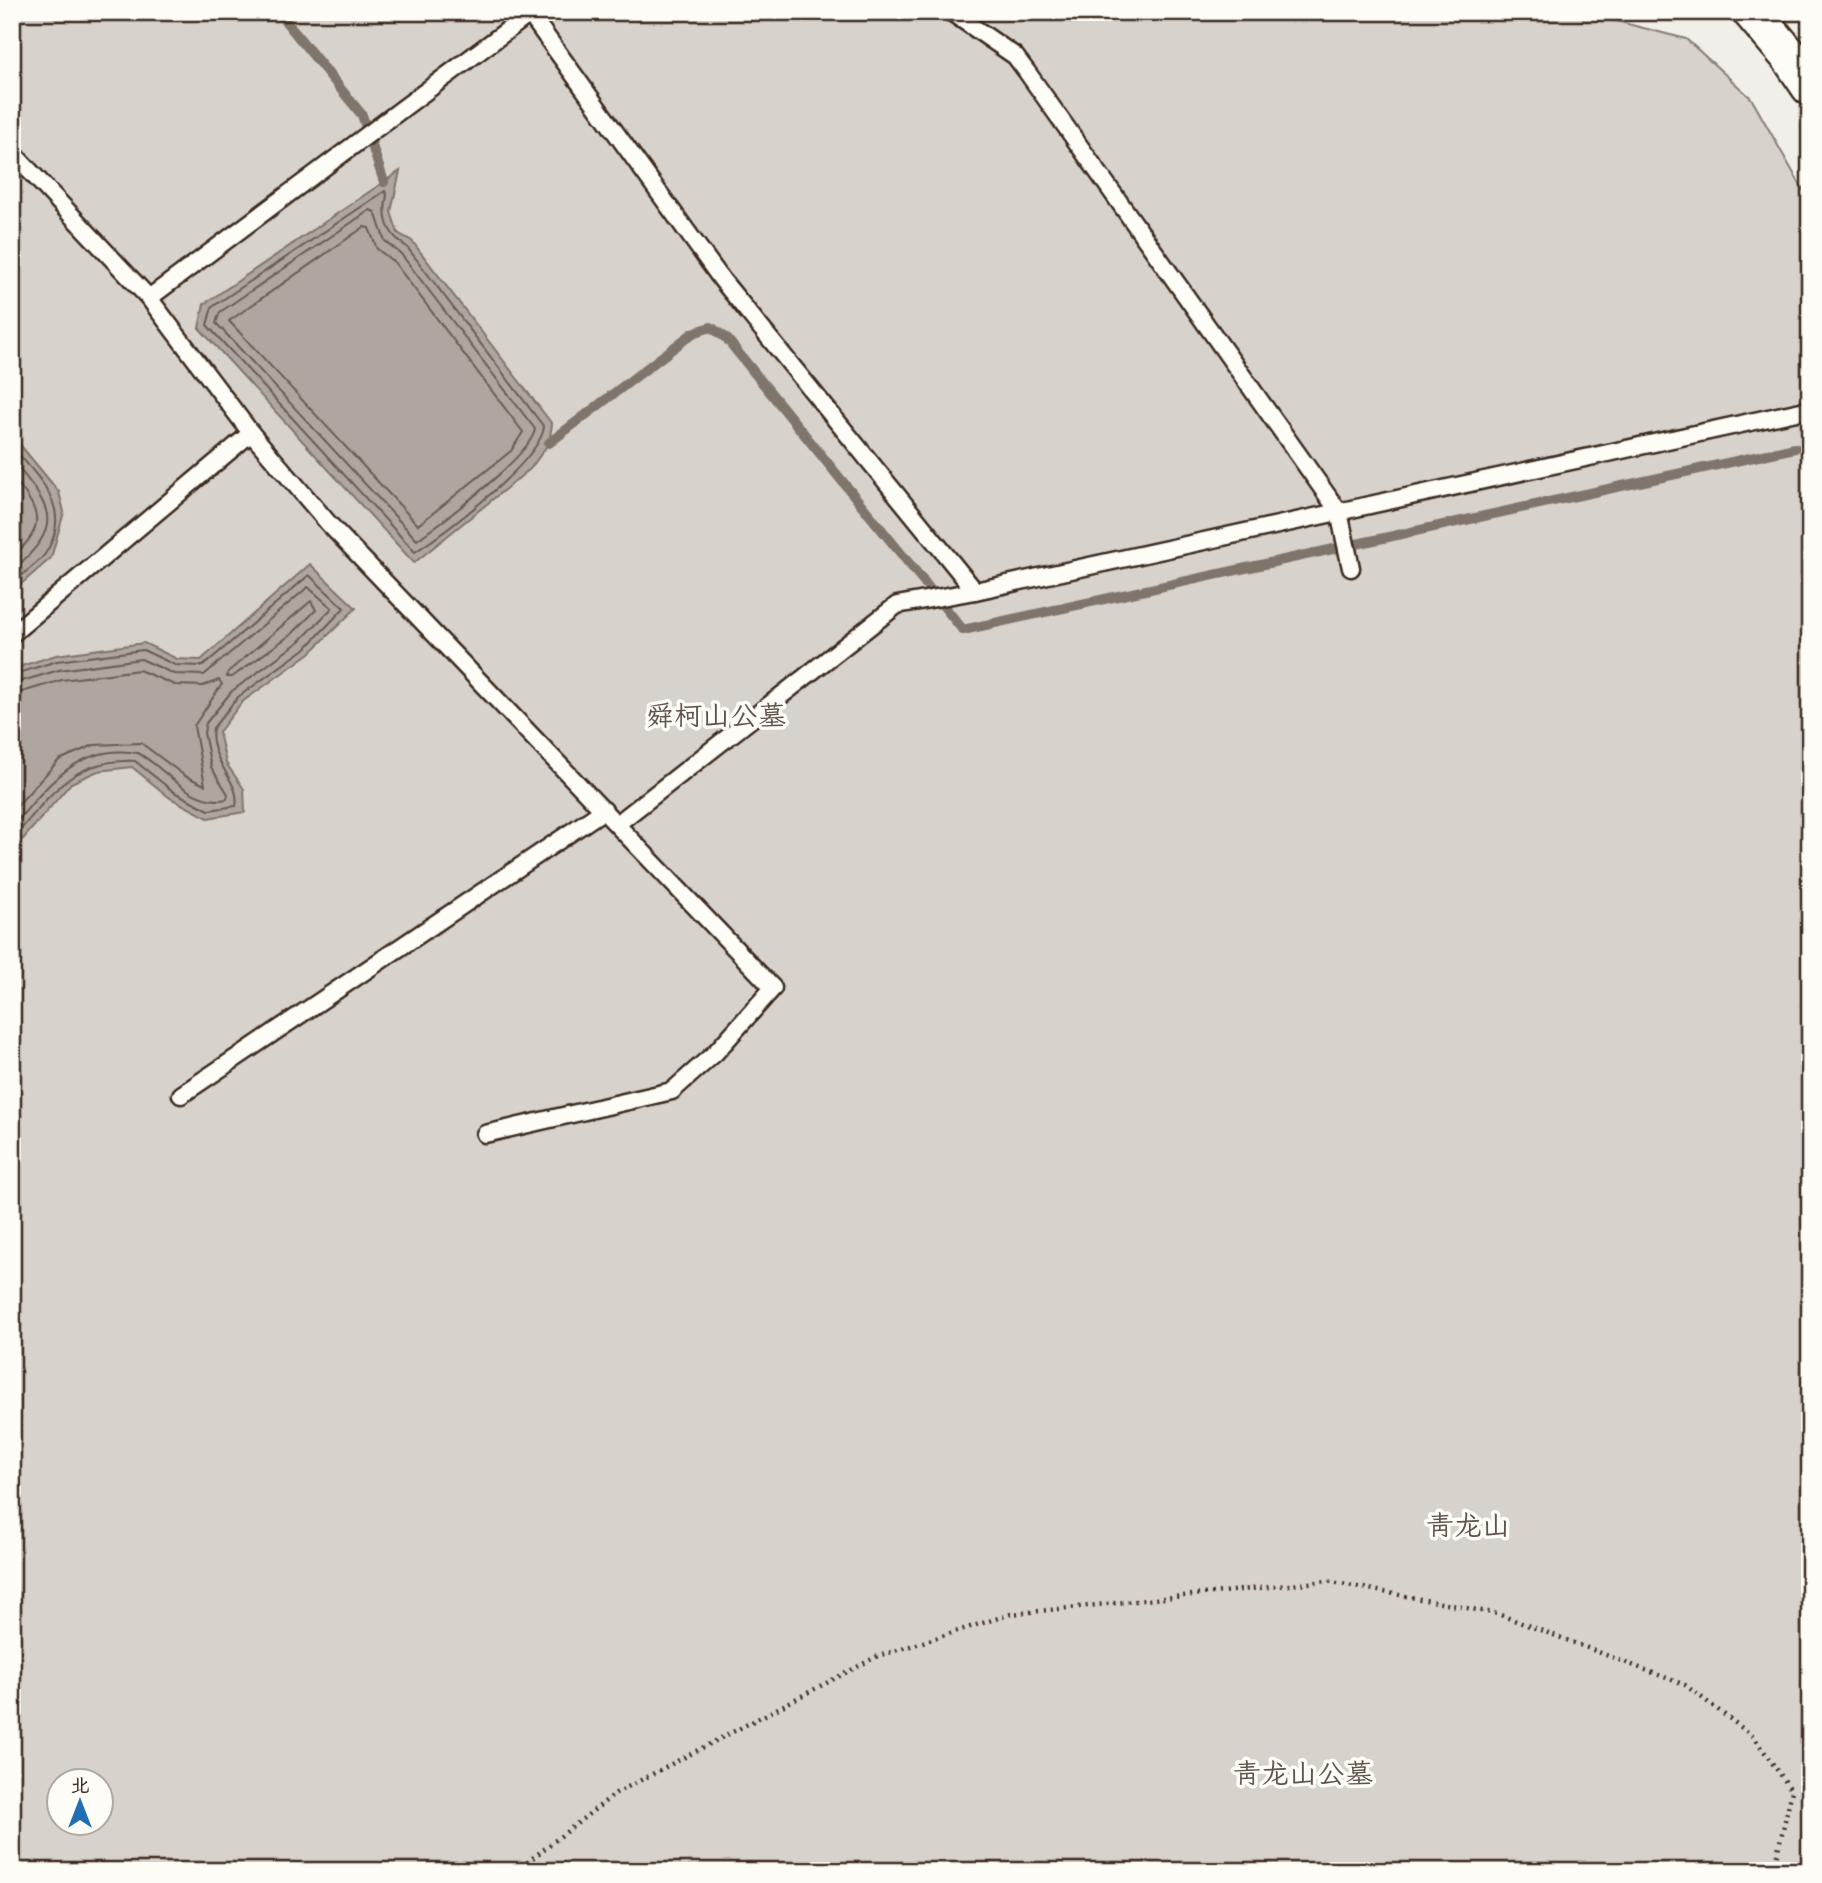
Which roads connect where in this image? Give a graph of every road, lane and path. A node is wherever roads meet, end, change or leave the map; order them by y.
1 (951, 12) edge
2 (1752, 12) edge
3 (531, 13) edge
4 (1810, 86) edge
5 (12, 152) edge
6 (149, 298) junction
7 (1810, 408) edge
8 (251, 433) junction
9 (1339, 512) junction
10 (1351, 568) dead end
11 (975, 591) junction
12 (12, 634) edge
13 (604, 810) junction
14 (617, 824) junction
15 (181, 1095) dead end
16 (485, 1134) dead end
17 (516, 1871) edge
18 (1773, 1871) edge

1 - 9 lane
2 - 4 street
3 - 6 lane
3 - 11 lane
5 - 6 lane
6 - 8 lane
7 - 9 lane
8 - 12 lane
8 - 13 lane
9 - 10 lane
9 - 11 lane
11 - 14 lane
13 - 14 lane
13 - 15 lane
14 - 16 lane
17 - 18 path

